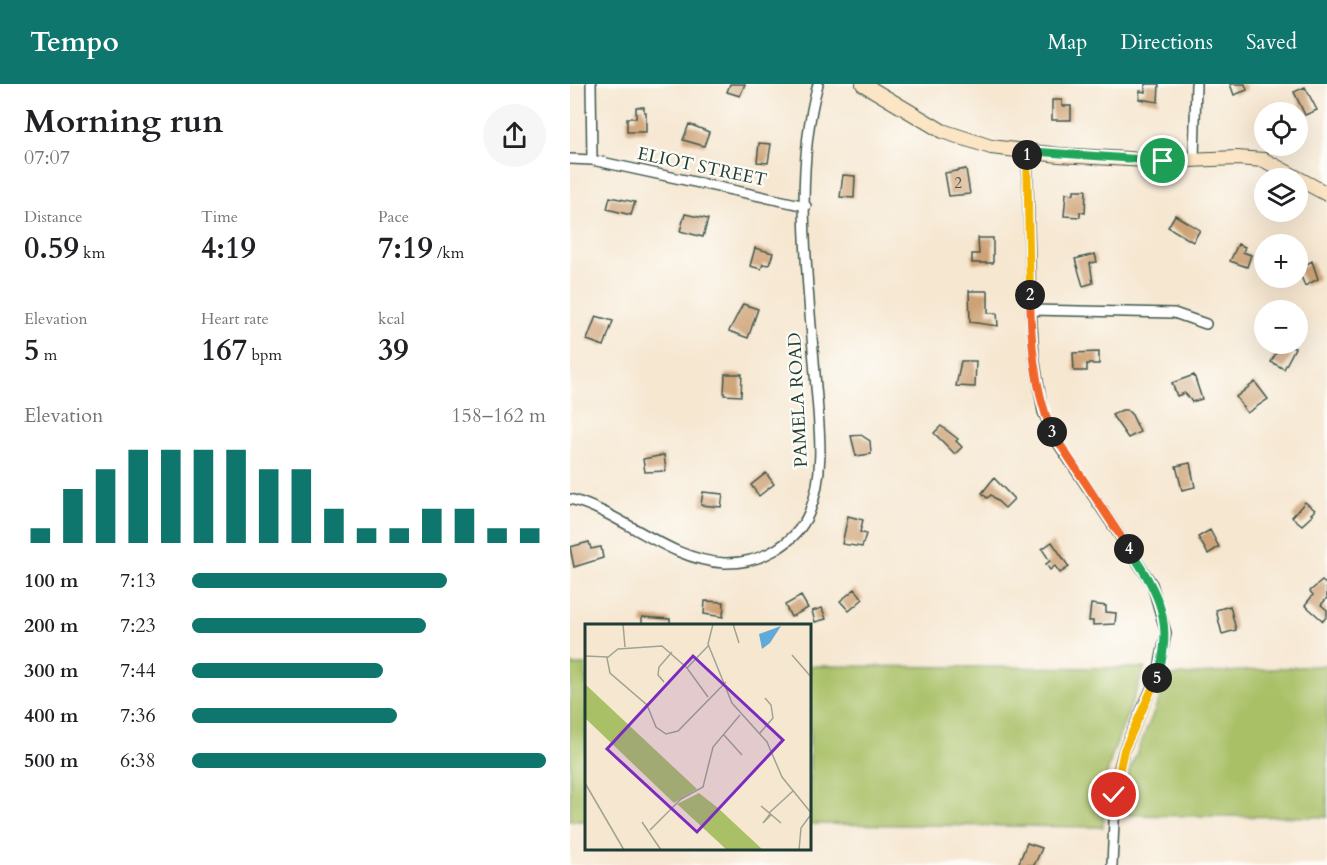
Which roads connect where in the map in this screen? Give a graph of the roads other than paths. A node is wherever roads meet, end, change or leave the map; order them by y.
1 (591, 84) edge
2 (818, 84) edge
3 (863, 84) edge
4 (1196, 84) edge
5 (1027, 151) junction
6 (570, 159) edge
7 (1194, 159) junction
8 (592, 160) junction
9 (1327, 194) edge
10 (806, 206) junction
11 (1031, 310) junction
12 (1206, 324) dead end
13 (570, 499) edge
14 (1112, 865) edge

1 - 8 street
2 - 10 street, PAMELA ROAD
3 - 5 street
4 - 7 street
5 - 7 street
5 - 11 street
6 - 8 street
7 - 9 street
8 - 10 street, ELIOT STREET
10 - 13 street, PAMELA ROAD
11 - 12 street
11 - 14 street

